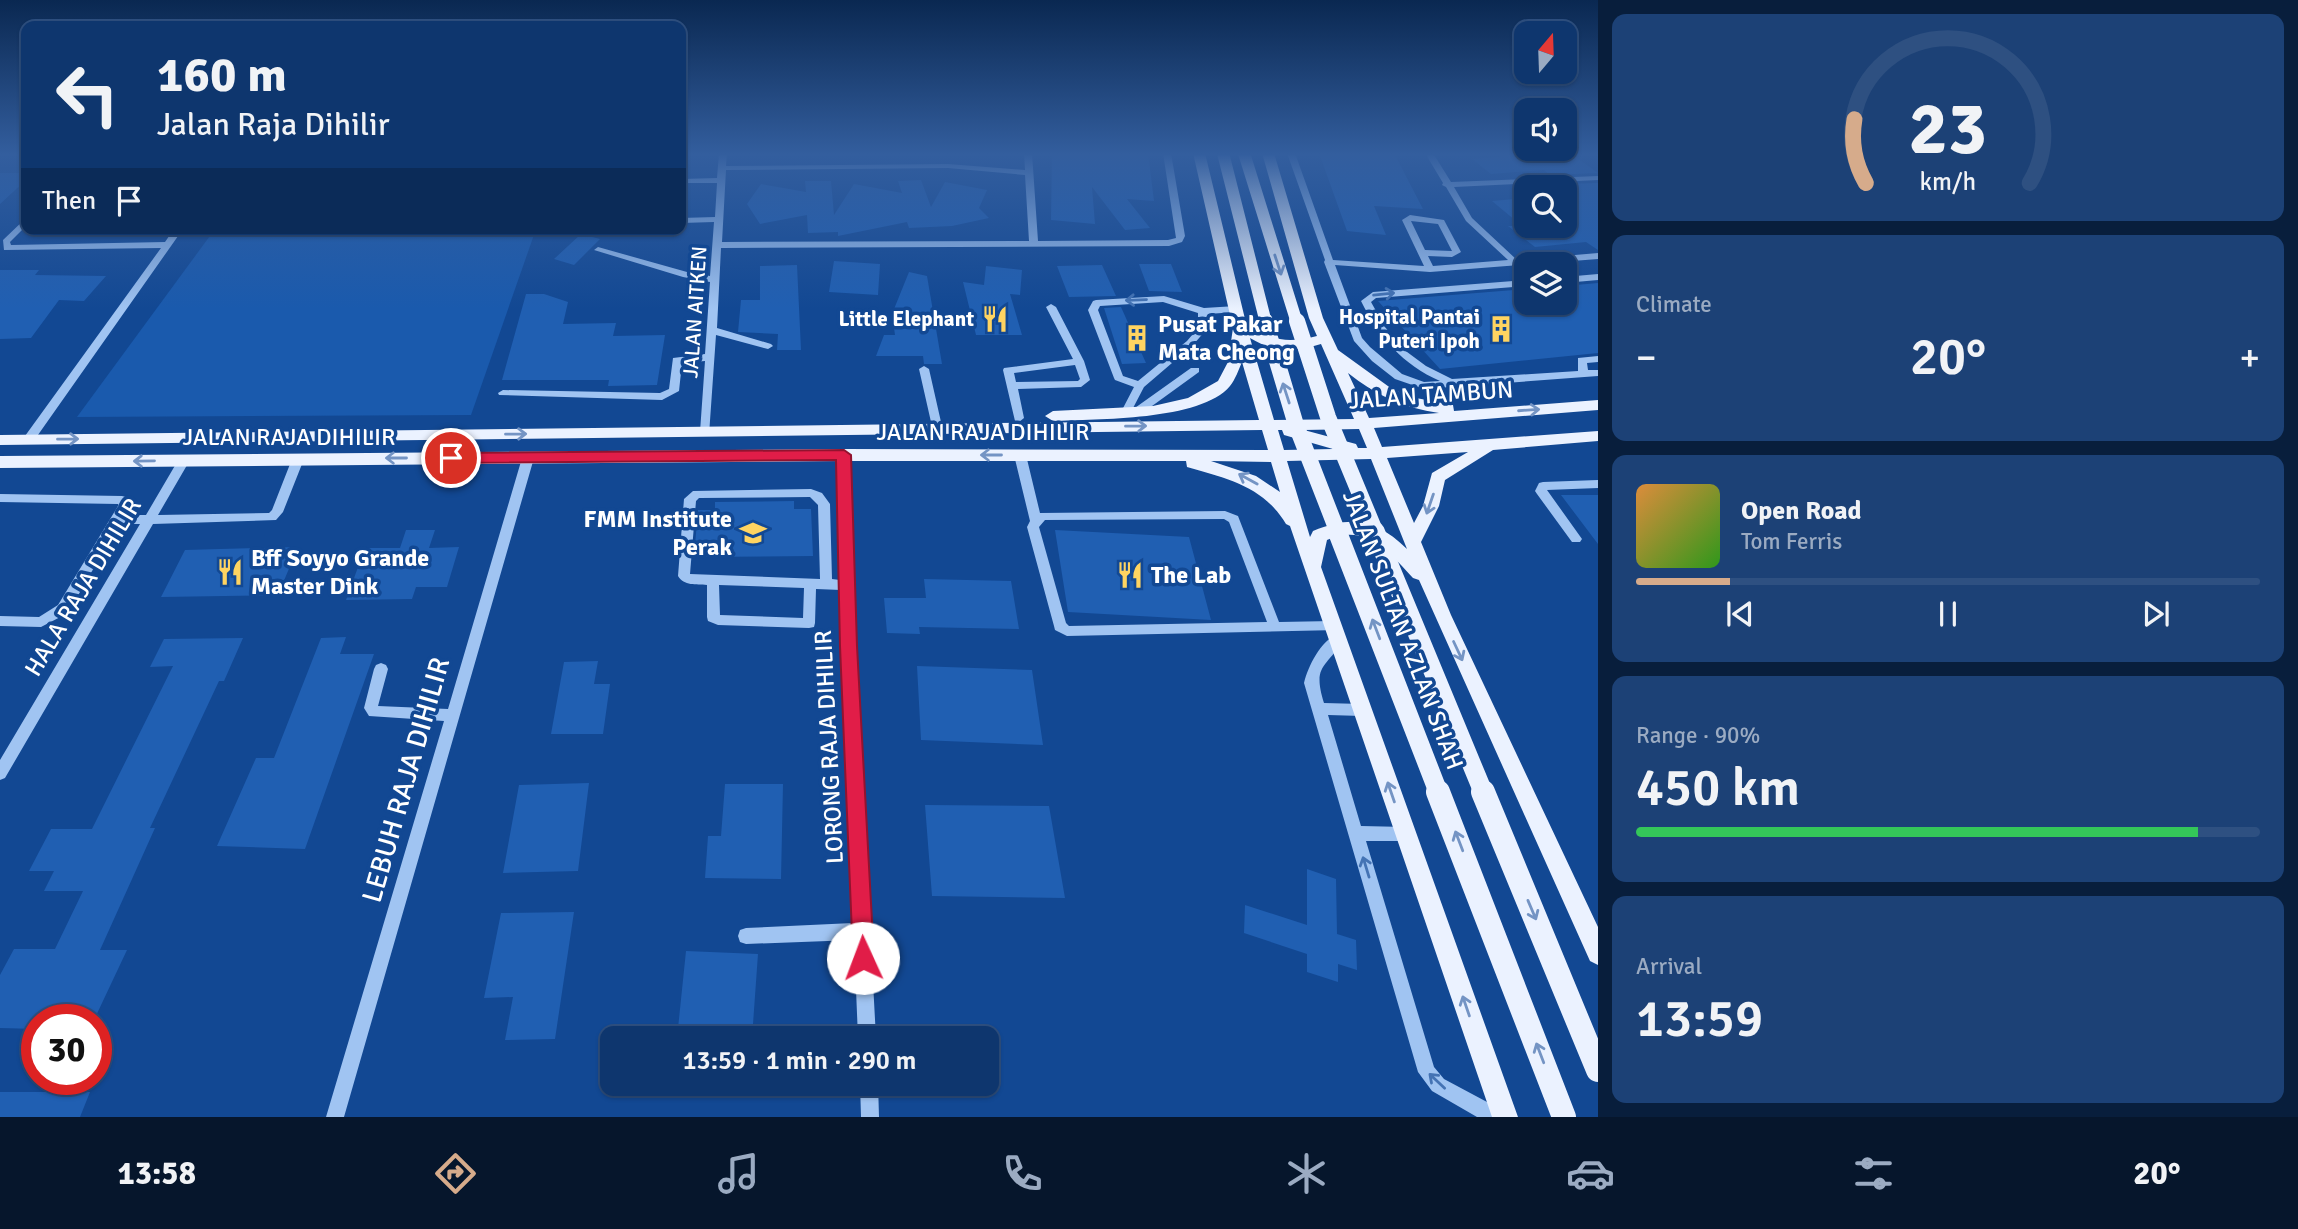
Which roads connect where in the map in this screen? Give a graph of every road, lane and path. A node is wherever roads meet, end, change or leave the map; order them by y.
1 (719, 205) edge
2 (1031, 205) edge
3 (1176, 205) edge
4 (1211, 205) edge
5 (1236, 205) edge
6 (1259, 205) edge
7 (1283, 205) edge
8 (1309, 205) edge
9 (1459, 205) edge
10 (718, 219) junction
11 (686, 220) edge
12 (21, 226) edge
13 (174, 235) edge
14 (1034, 244) junction
15 (167, 245) junction
16 (718, 245) junction
17 (3, 249) edge
18 (598, 250) dead end
19 (1420, 253) junction
20 (1598, 256) edge
21 (1577, 258) edge
22 (1580, 258) junction
23 (1514, 261) edge
24 (1328, 262) junction
25 (1514, 263) edge
26 (1430, 269) junction
27 (1598, 275) edge
28 (1577, 278) edge
29 (715, 280) junction
30 (1514, 284) edge
31 (1051, 307) dead end
32 (1203, 311) junction
33 (1316, 318) junction
34 (1238, 319) junction
35 (711, 330) junction
36 (768, 346) dead end
37 (1328, 346) junction
38 (710, 357) junction
39 (1598, 359) edge
40 (1079, 361) junction
41 (924, 369) dead end
42 (1195, 370) dead end
43 (1598, 373) edge
44 (1583, 374) junction
45 (1451, 382) junction
46 (1140, 385) junction
47 (1012, 386) junction
48 (503, 393) dead end
49 (1598, 405) edge
50 (1131, 412) junction
51 (1485, 413) junction
52 (1019, 418) junction
53 (936, 422) junction
54 (1363, 424) junction
55 (1266, 425) junction
56 (767, 430) junction
57 (705, 432) junction
58 (1598, 436) edge
59 (29, 439) junction
60 (0, 440) edge
61 (1322, 442) junction
62 (1493, 444) junction
63 (1377, 453) junction
64 (844, 455) junction
65 (1020, 455) junction
66 (1158, 455) junction
67 (1279, 456) junction
68 (528, 457) junction
69 (298, 459) junction
70 (184, 460) junction
71 (0, 462) edge
72 (1598, 484) edge
73 (0, 498) edge
74 (149, 519) junction
75 (115, 520) junction
76 (1036, 521) junction
77 (1576, 539) dead end
78 (1412, 543) junction
79 (1308, 558) junction
80 (713, 580) junction
81 (1429, 583) junction
82 (810, 584) junction
83 (826, 584) junction
84 (847, 585) junction
85 (0, 621) edge
86 (1275, 627) junction
87 (1335, 632) junction
88 (381, 669) dead end
89 (1319, 709) junction
90 (1362, 710) junction
91 (452, 715) junction
92 (0, 772) edge
93 (1356, 833) junction
94 (1406, 834) junction
95 (862, 931) junction
96 (746, 936) dead end
97 (1598, 953) edge
98 (866, 1026) edge
99 (1598, 1070) edge
100 (869, 1096) edge
101 (335, 1117) edge
102 (870, 1117) edge
103 (1494, 1117) edge
104 (1505, 1117) edge
105 (1564, 1117) edge

1 - 10 street, JALAN AITKEN
2 - 14 street
3 - 14 street
4 - 34 main road
105 -> 5 main road, JALAN SULTAN AZLAN SHAH, bridge
6 -> 99 main road, JALAN SULTAN AZLAN SHAH, bridge
7 - 33 main road
8 - 24 street
9 - 23 street
10 - 11 street
10 - 16 street, JALAN AITKEN
12 - 17 street
13 - 15 street
14 - 16 street
15 - 17 street
15 - 59 street
16 - 29 street, JALAN AITKEN
18 - 29 street
19 - 19 lane
19 - 26 street
20 - 22 street
21 - 22 street
22 - 27 street
24 - 26 street
24 - 45 lane
25 - 26 street
27 - 28 street
29 - 35 street, JALAN AITKEN
45 -> 30 street
31 - 40 lane
32 - 34 street
32 - 46 street
32 -> 46 street
33 - 34 main road
33 - 37 main road
34 - 50 main road
34 - 55 main road
35 - 36 street
35 - 38 street, JALAN AITKEN
37 - 51 main road
37 - 54 main road
38 - 48 street
38 - 57 street, JALAN AITKEN
39 - 44 street
40 - 47 lane
40 - 47 street
41 - 53 lane
42 - 50 street
43 - 44 street
44 - 45 street
46 - 50 street
47 - 52 lane
51 -> 49 main road, JALAN TAMBUN
50 - 52 main road
51 - 54 main road, JALAN TAMBUN
52 - 53 main road
53 - 56 main road
54 - 55 main road, JALAN TAMBUN
54 - 61 main road
54 - 63 main road
56 -> 55 main road, JALAN RAJA DIHILIR
55 - 61 main road
55 - 67 main road
56 - 57 main road, JALAN RAJA DIHILIR
59 -> 57 main road, JALAN RAJA DIHILIR
58 - 62 main road
59 - 60 main road, JALAN RAJA DIHILIR
61 - 63 main road
61 - 67 main road
62 - 63 main road
62 -> 78 main road
63 - 67 main road, JALAN RAJA DIHILIR
63 - 78 main road
65 -> 64 main road, JALAN RAJA DIHILIR
64 - 68 main road, JALAN RAJA DIHILIR
64 - 84 street, LORONG RAJA DIHILIR
65 - 66 main road, JALAN RAJA DIHILIR
65 - 76 lane
66 - 67 main road, JALAN RAJA DIHILIR
79 -> 66 main road
67 - 79 main road
68 -> 69 main road, JALAN RAJA DIHILIR
68 - 91 street, LEBUH RAJA DIHILIR
69 - 70 main road, JALAN RAJA DIHILIR
69 - 74 street
70 -> 71 main road, JALAN RAJA DIHILIR
70 - 74 street, HALA RAJA DIHILIR
72 - 77 street
73 - 75 street
74 - 75 street
74 - 92 street, HALA RAJA DIHILIR
75 - 85 street
76 - 86 street
76 - 86 street
78 - 81 main road
79 - 81 main road
79 - 87 main road
80 - 82 street
80 - 82 street
80 - 83 street
81 -> 97 main road
82 - 83 street
83 - 84 street
84 - 95 street, LORONG RAJA DIHILIR
86 - 87 street
87 - 89 street
87 - 90 main road
88 - 91 street
89 - 90 street
89 - 93 street
94 -> 90 main road
91 - 101 street, LEBUH RAJA DIHILIR
93 - 94 street
103 -> 93 street
104 -> 94 main road
95 - 96 street
95 - 98 street, LORONG RAJA DIHILIR
100 - 102 street

